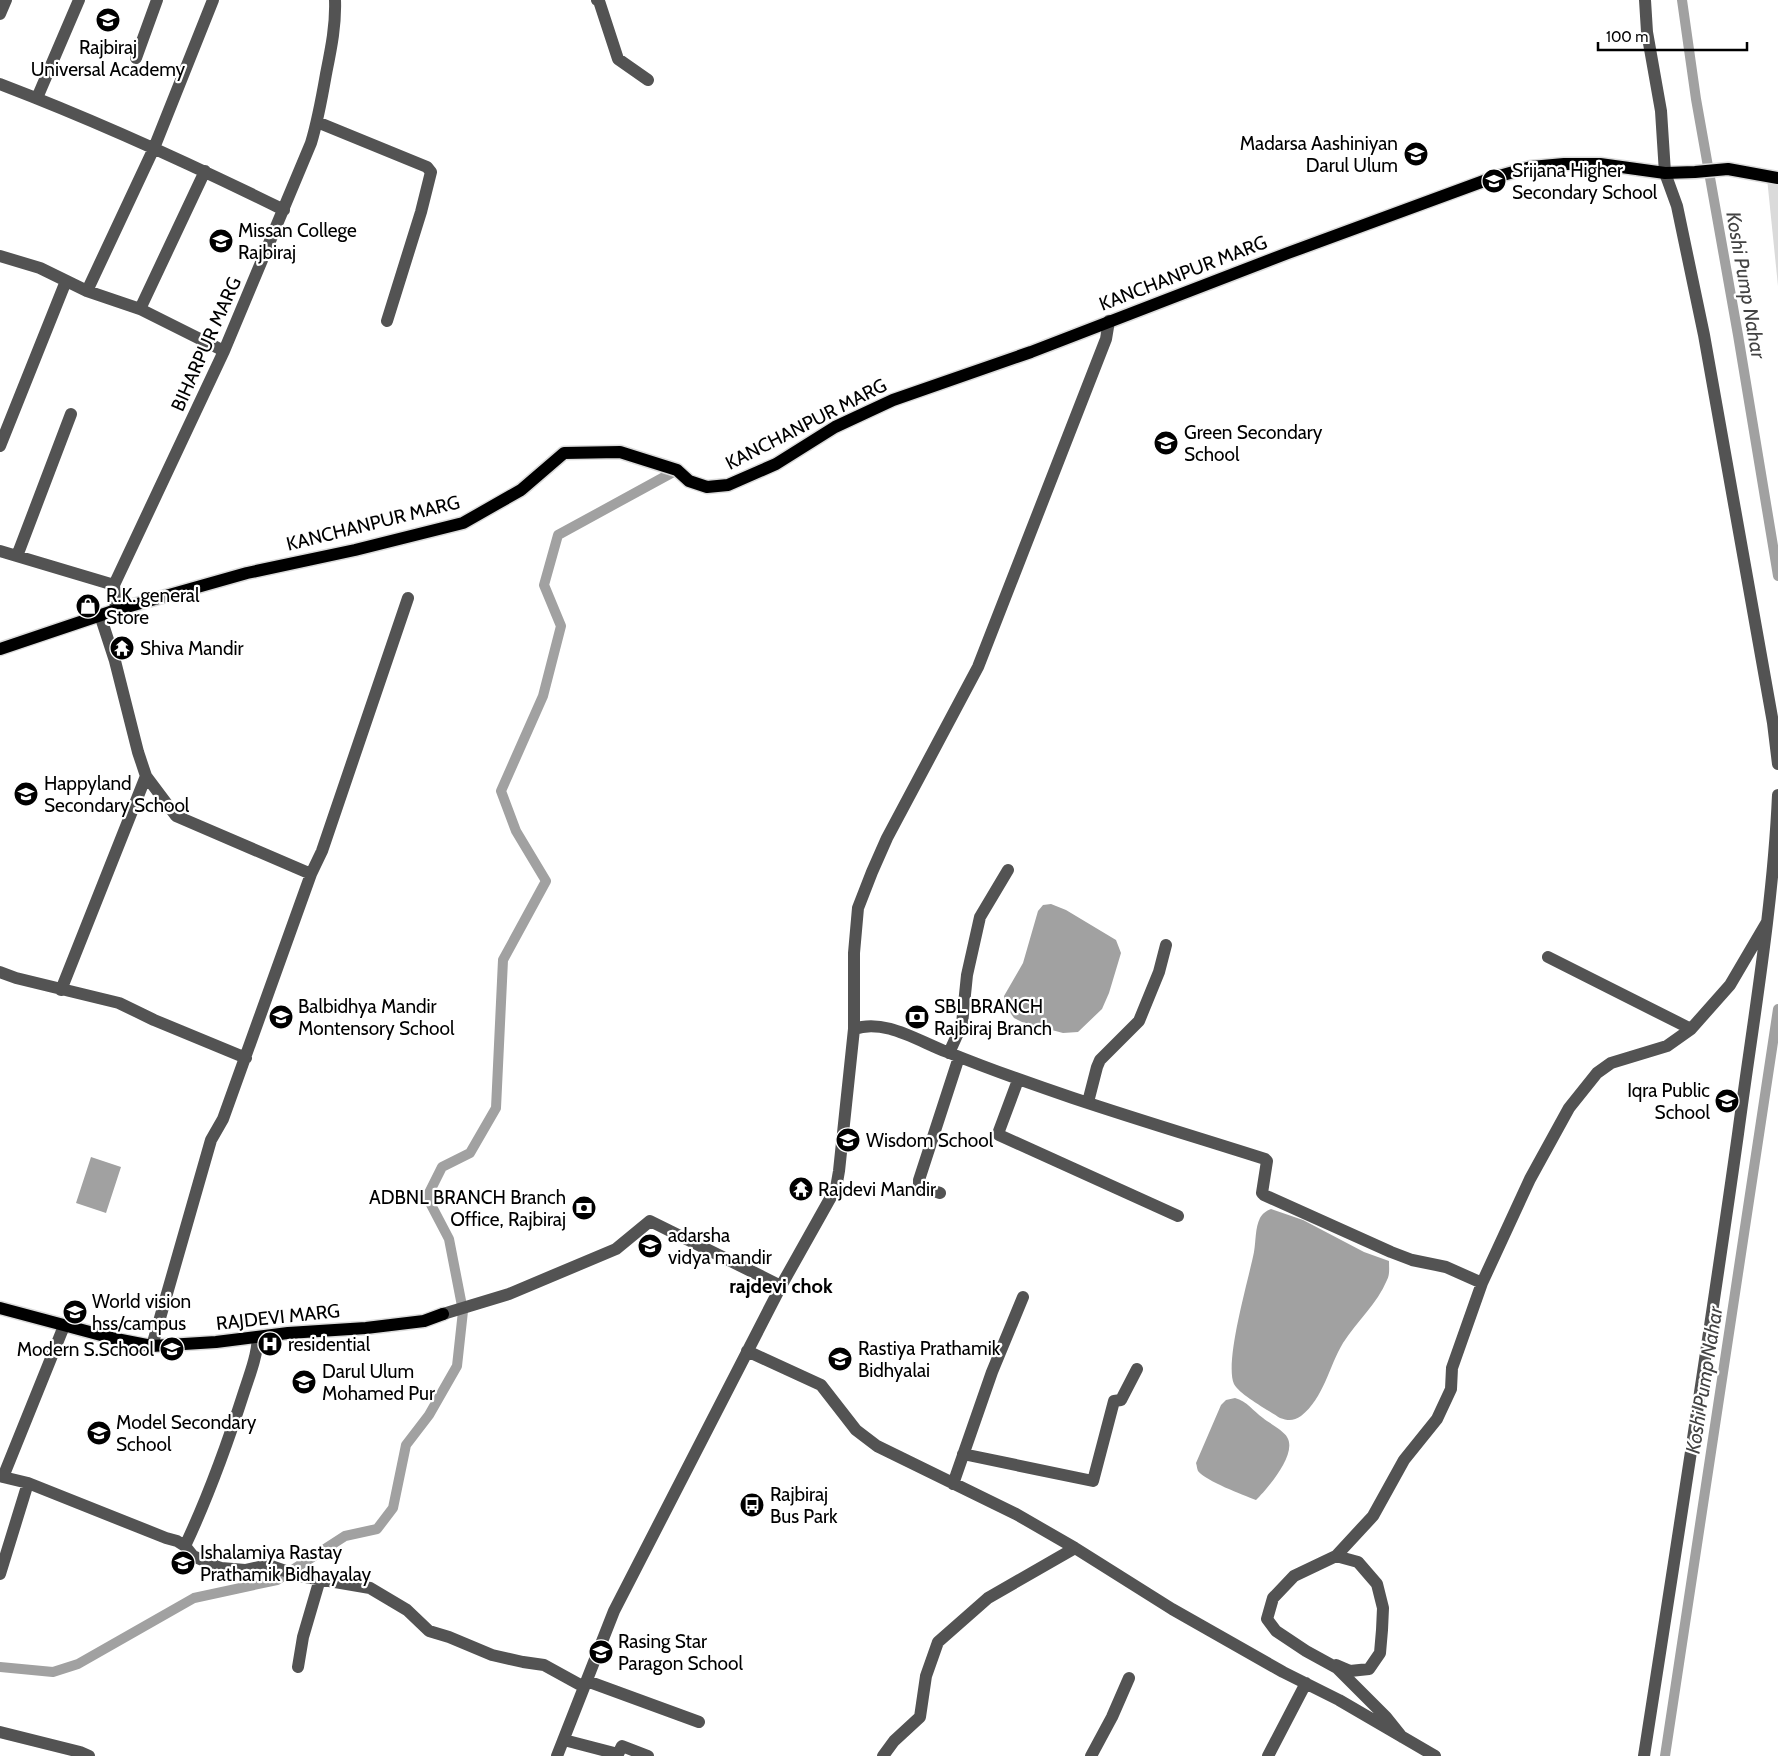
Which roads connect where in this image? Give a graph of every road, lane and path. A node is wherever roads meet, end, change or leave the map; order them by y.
1 (6, 0) edge
2 (79, 0) edge
3 (157, 0) edge
4 (213, 0) edge
5 (335, 0) edge
6 (597, 0) edge
7 (1645, 0) edge
8 (0, 14) edge
9 (136, 58) dead end
10 (648, 80) dead end
11 (0, 84) edge
12 (37, 98) junction
13 (317, 122) junction
14 (154, 148) junction
15 (205, 171) junction
16 (1665, 173) junction
17 (1778, 178) edge
18 (284, 210) junction
19 (0, 256) edge
20 (66, 281) junction
21 (88, 291) junction
22 (140, 309) junction
23 (387, 321) dead end
24 (1109, 322) junction
25 (224, 351) junction
26 (72, 414) dead end
27 (0, 446) edge
28 (0, 551) edge
29 (17, 556) junction
30 (114, 585) junction
31 (408, 598) dead end
32 (116, 610) junction
33 (100, 615) junction
34 (0, 649) edge
35 (1778, 764) edge
36 (146, 776) junction
37 (1778, 794) edge
38 (1008, 870) dead end
39 (311, 874) junction
40 (1767, 922) junction
41 (1166, 945) dead end
42 (1548, 957) dead end
43 (0, 972) edge
44 (61, 990) junction
45 (854, 1029) junction
46 (1691, 1029) junction
47 (954, 1055) junction
48 (246, 1058) junction
49 (1018, 1080) junction
50 (1088, 1102) junction
51 (940, 1193) dead end
52 (1178, 1216) dead end
53 (1482, 1283) junction
54 (782, 1286) junction
55 (1023, 1297) dead end
56 (0, 1308) edge
57 (443, 1314) joint
58 (64, 1326) junction
59 (258, 1337) junction
60 (152, 1346) junction
61 (747, 1351) junction
62 (1137, 1369) dead end
63 (963, 1454) junction
64 (4, 1466) edge
65 (28, 1483) junction
66 (953, 1484) junction
67 (184, 1546) junction
68 (1075, 1548) junction
69 (1336, 1556) junction
70 (0, 1574) edge
71 (320, 1580) junction
72 (1306, 1651) junction
73 (298, 1667) dead end
74 (1129, 1678) dead end
75 (1306, 1683) junction
76 (586, 1684) junction
77 (699, 1722) dead end
78 (0, 1732) edge
79 (1402, 1737) junction
80 (564, 1740) junction
81 (89, 1756) edge
82 (557, 1756) edge
83 (648, 1756) edge
84 (883, 1756) edge
85 (1091, 1756) edge
86 (1268, 1756) edge
87 (1435, 1756) edge
88 (1644, 1756) edge

1 - 8 street
2 - 12 street
3 - 9 street
4 - 14 street
5 - 13 street, BIHARPUR MARG
6 - 10 street
7 - 16 street
11 - 12 street
12 - 14 street
13 - 18 street, BIHARPUR MARG
13 - 23 street
14 - 15 street
14 - 21 street
15 - 18 street
15 - 22 street
16 - 17 main road, KANCHANPUR MARG
16 - 24 main road, KANCHANPUR MARG
16 - 35 street
18 - 25 street, BIHARPUR MARG
19 - 20 street
20 - 21 street
20 - 27 street
21 - 22 street
22 - 25 street
24 - 32 main road, KANCHANPUR MARG
24 - 45 street
25 - 30 street, BIHARPUR MARG
26 - 29 street
28 - 29 street
29 - 30 street
30 - 32 street, BIHARPUR MARG
31 - 39 street
32 - 33 main road, KANCHANPUR MARG
33 - 34 main road, KANCHANPUR MARG
33 - 36 street
36 - 39 street
36 - 44 street
37 - 40 street
38 - 47 street
39 - 48 street
40 - 46 street
40 - 88 street
41 - 50 street
42 - 46 street
43 - 44 street
44 - 48 street
45 - 47 street
45 - 54 street
46 - 53 street
47 - 49 street
47 - 51 street
48 - 60 street
49 - 50 street
49 - 52 street
50 - 53 street
53 - 69 street
54 - 57 street
54 - 61 street
55 - 63 street
56 - 58 main road, RAJDEVI MARG
57 - 59 main road, RAJDEVI MARG
58 - 60 main road, RAJDEVI MARG
58 - 64 street
59 - 60 main road, RAJDEVI MARG
59 - 67 street
61 - 66 street
61 - 76 street
62 - 63 street
63 - 66 street
64 - 65 street
65 - 67 street
65 - 70 street
66 - 68 street
67 - 71 street
68 - 75 street
68 - 84 street
69 - 72 street
69 - 72 street
71 - 73 street
71 - 76 street
72 - 79 street
74 - 85 street
75 - 79 street
75 - 86 street
76 - 77 street
76 - 80 street
78 - 81 street
79 - 87 street
80 - 82 street
80 - 83 street

